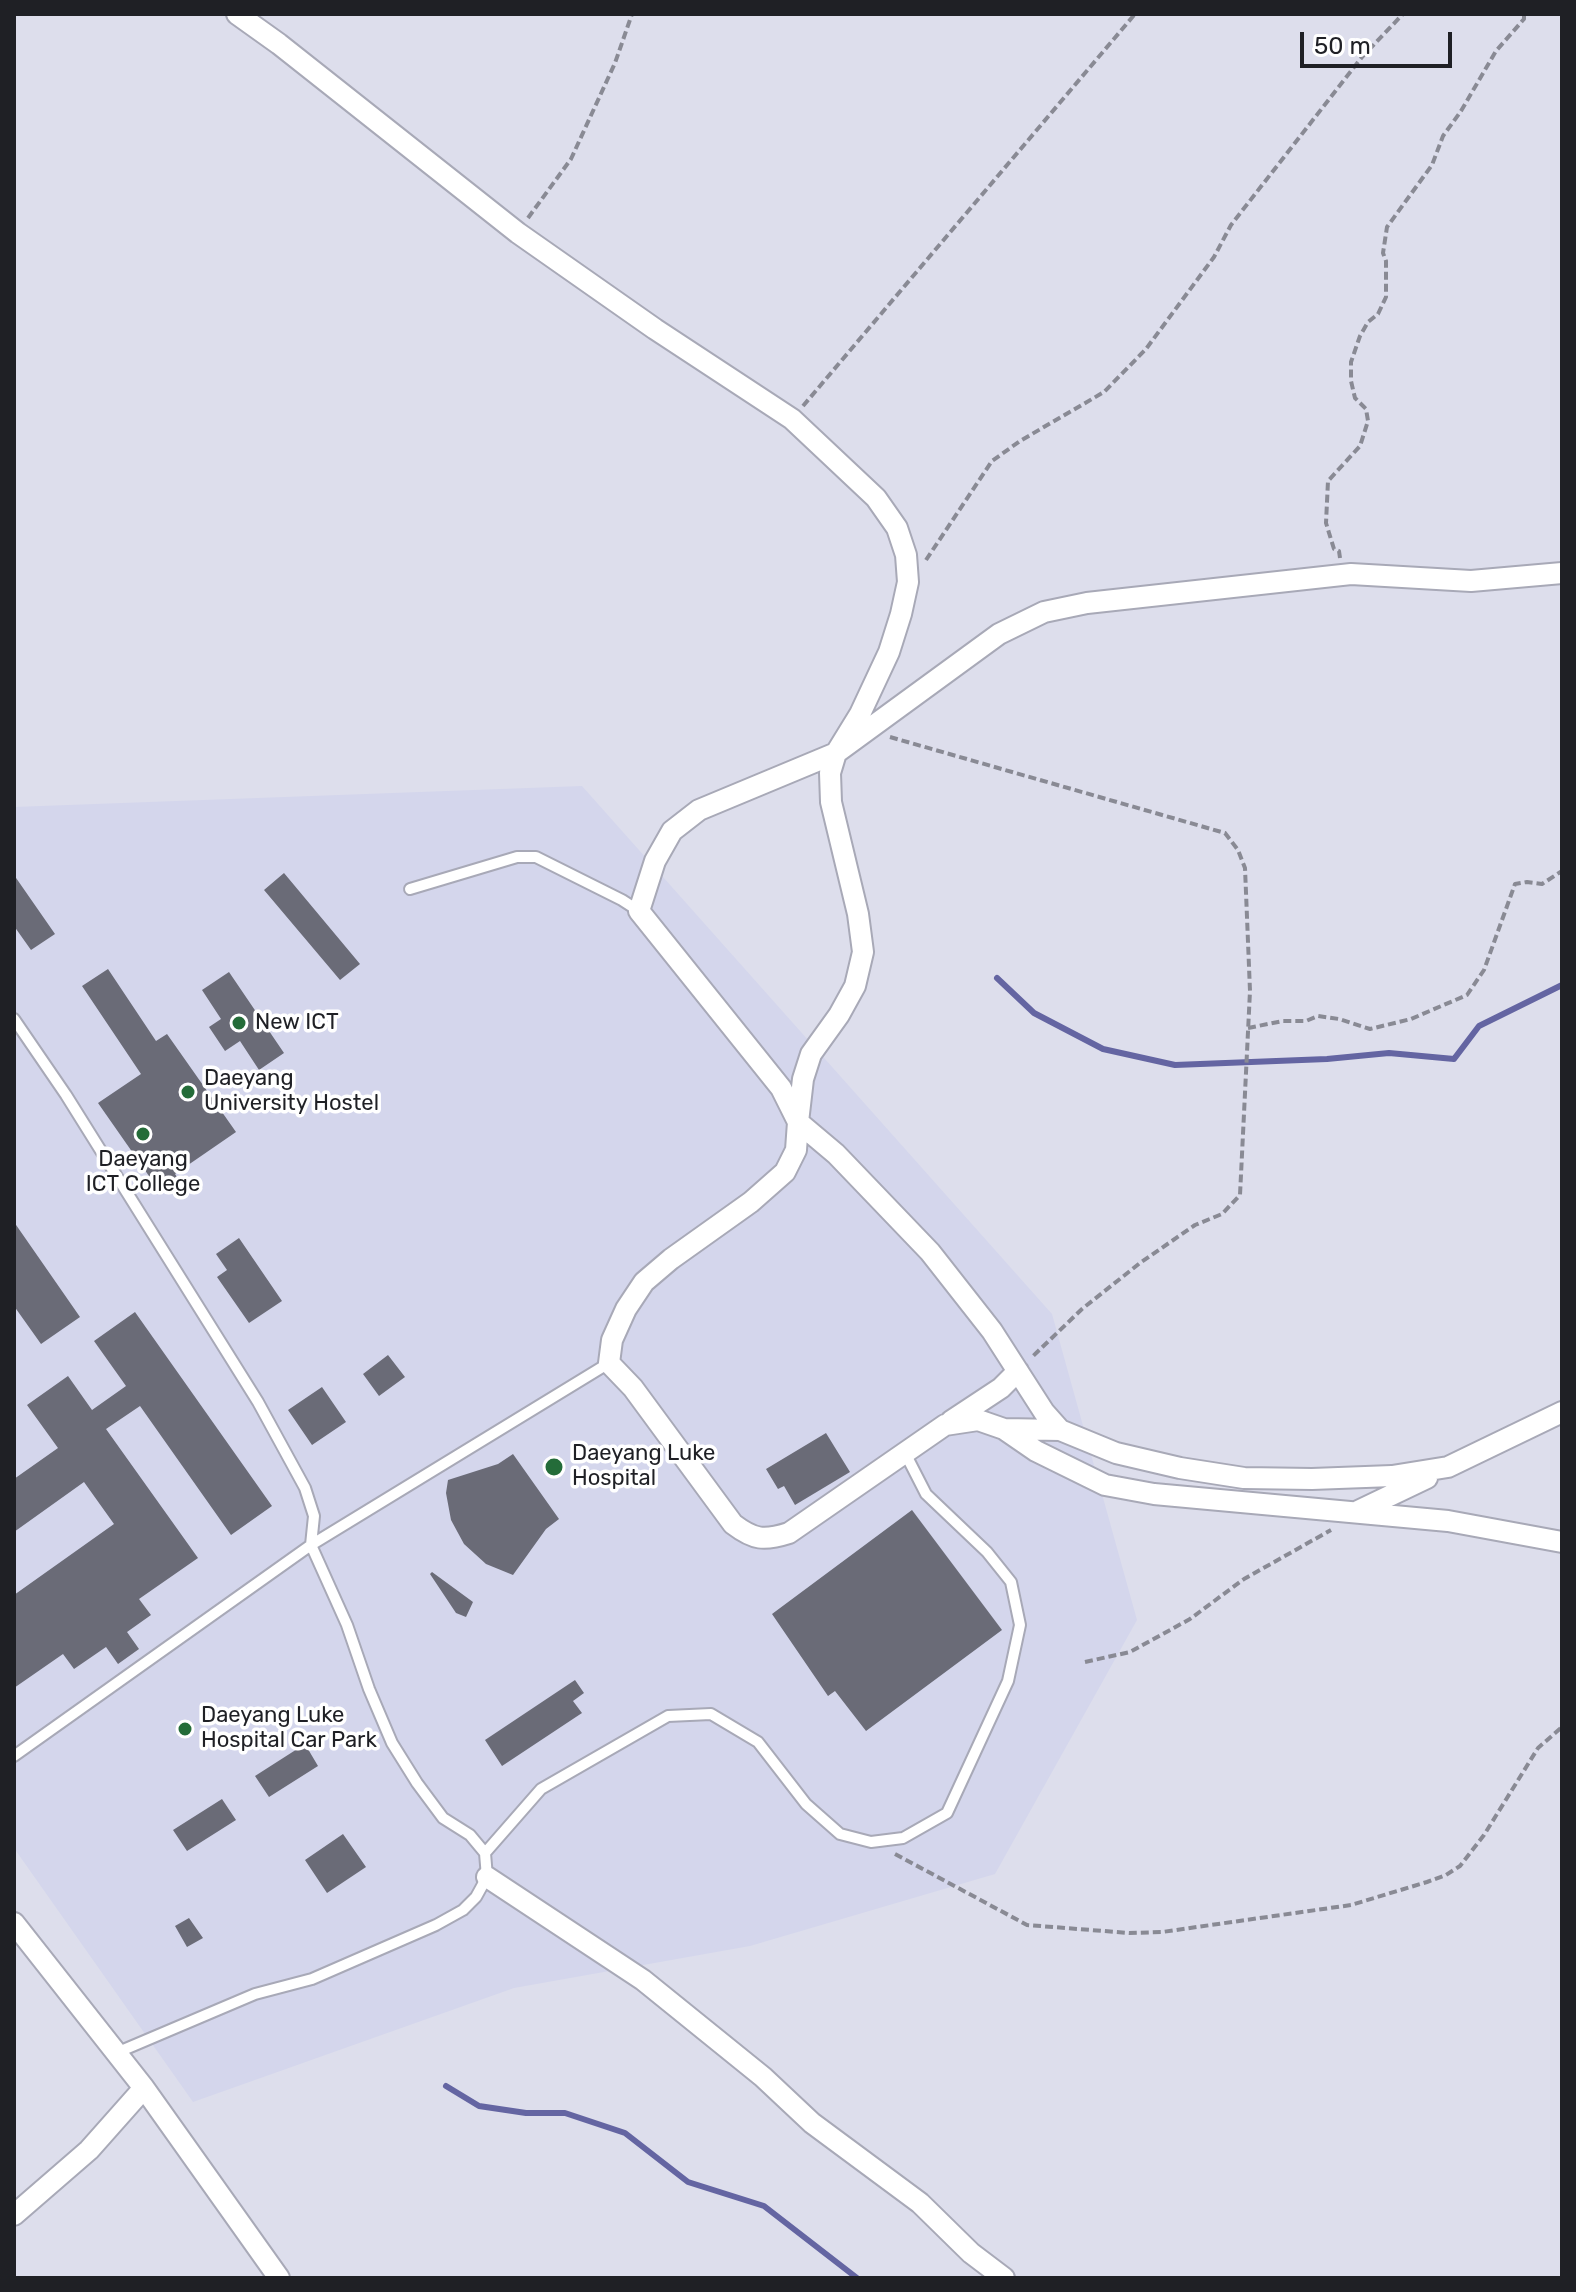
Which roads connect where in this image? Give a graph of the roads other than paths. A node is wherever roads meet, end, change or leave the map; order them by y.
1 (237, 14) edge
2 (1562, 573) edge
3 (836, 753) junction
4 (410, 889) dead end
5 (639, 911) junction
6 (14, 1019) edge
7 (798, 1122) junction
8 (609, 1363) junction
9 (1018, 1371) junction
10 (1562, 1412) edge
11 (945, 1425) junction
12 (1004, 1429) junction
13 (1060, 1430) junction
14 (904, 1451) junction
15 (1448, 1467) junction
16 (1356, 1512) junction
17 (1562, 1542) edge
18 (311, 1545) junction
19 (14, 1756) edge
20 (485, 1853) junction
21 (487, 1877) junction
22 (14, 1923) edge
23 (116, 2053) junction
24 (144, 2088) junction
25 (14, 2215) edge
26 (279, 2278) edge
27 (1004, 2278) edge

1 - 3 street
2 - 3 street
3 - 5 street
3 - 7 street
4 - 5 lane
5 - 7 street
6 - 18 lane
7 - 8 street
7 - 9 street
8 - 14 street
8 - 18 lane
9 - 11 street
9 - 13 street
10 - 15 street
11 - 12 street
11 - 14 street
12 - 13 street
12 - 16 street
13 - 15 street
14 - 20 lane
15 - 16 street
16 - 17 street
18 - 19 lane
18 - 20 lane
20 - 21 lane
21 - 23 lane
21 - 27 street
22 - 23 street
23 - 24 street
24 - 25 street
24 - 26 street

